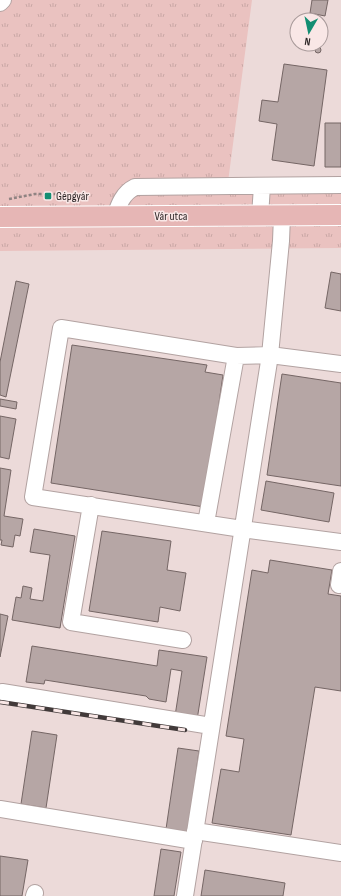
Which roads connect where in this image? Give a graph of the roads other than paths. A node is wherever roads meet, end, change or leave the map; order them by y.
1 (3, 0) edge
2 (0, 3) edge
3 (341, 185) edge
4 (262, 186) junction
5 (341, 215) edge
6 (115, 216) junction
7 (260, 216) junction
8 (282, 216) junction
9 (0, 217) edge
10 (270, 355) junction
11 (236, 356) junction
12 (341, 364) edge
13 (91, 505) junction
14 (206, 523) junction
15 (242, 529) junction
16 (341, 542) edge
17 (183, 640) dead end
18 (2, 692) dead end
19 (211, 726) junction
20 (0, 810) edge
21 (194, 836) junction
22 (341, 853) edge
23 (185, 896) edge

1 - 2 street
3 - 4 street
4 - 6 street
4 - 7 street
5 - 8 main road, Vár utca
6 - 7 main road, Vár utca
6 - 9 main road, Vár utca
7 - 8 main road, Vár utca
8 - 10 street
10 - 11 street
10 - 12 street
10 - 15 street
11 - 13 street
11 - 14 street
13 - 14 street
13 - 17 street
14 - 15 street
15 - 16 street
15 - 19 street
18 - 19 street
19 - 21 street
20 - 21 street
21 - 22 street
21 - 23 street

